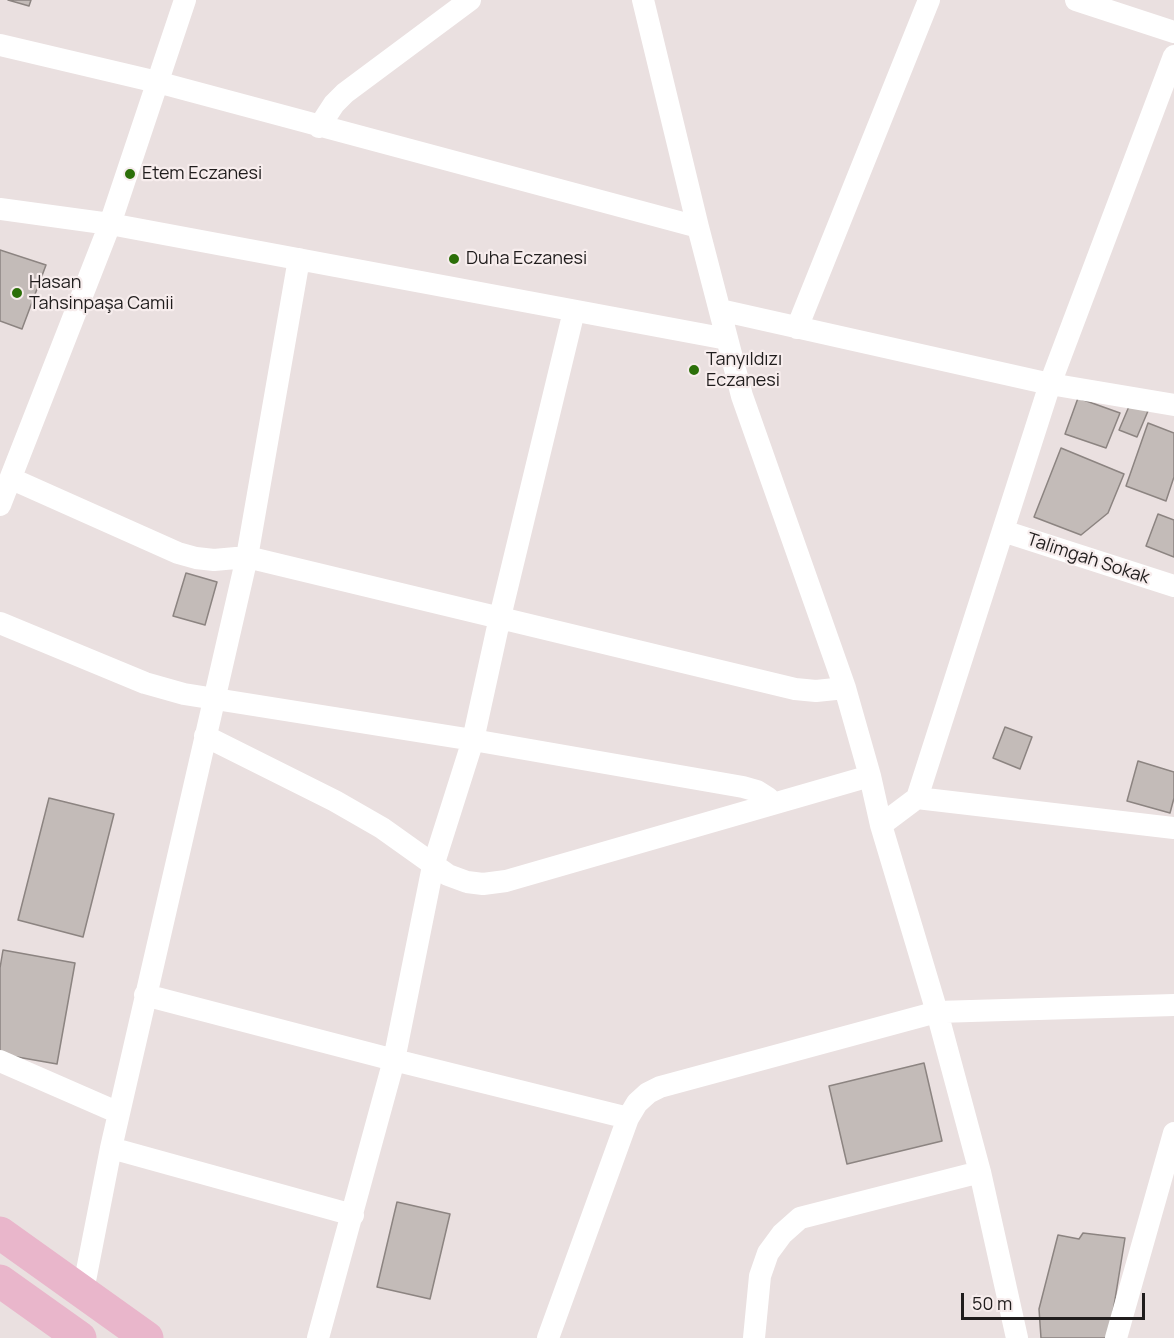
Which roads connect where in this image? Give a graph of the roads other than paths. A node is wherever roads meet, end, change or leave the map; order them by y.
1 (185, 0) edge
2 (470, 0) edge
3 (643, 0) edge
4 (929, 0) edge
5 (1076, 0) edge
6 (1174, 32) edge
7 (0, 45) edge
8 (1174, 56) edge
9 (157, 82) junction
10 (319, 127) junction
11 (0, 209) edge
12 (110, 224) junction
13 (698, 227) junction
14 (299, 259) junction
15 (720, 310) junction
16 (574, 311) junction
17 (797, 328) junction
18 (727, 339) junction
19 (1050, 384) junction
20 (1174, 405) edge
21 (12, 479) junction
22 (0, 505) edge
23 (1003, 531) junction
24 (247, 557) junction
25 (1174, 586) edge
26 (500, 617) junction
27 (0, 623) edge
28 (845, 688) junction
29 (213, 699) junction
30 (205, 736) junction
31 (472, 740) junction
32 (870, 776) junction
33 (917, 798) junction
34 (773, 803) junction
35 (881, 825) junction
36 (1174, 828) edge
37 (433, 866) junction
38 (145, 995) junction
39 (1174, 1005) edge
40 (937, 1012) junction
41 (394, 1060) junction
42 (0, 1061) edge
43 (119, 1113) junction
44 (628, 1118) junction
45 (1174, 1132) edge
46 (111, 1148) junction
47 (980, 1172) junction
48 (353, 1215) junction
49 (0, 1233) edge
50 (0, 1281) edge
51 (83, 1291) junction
52 (80, 1338) edge
53 (147, 1338) edge
54 (318, 1338) edge
55 (548, 1338) edge
56 (754, 1338) edge
57 (1017, 1338) edge
58 (1116, 1338) edge

1 - 9 street
2 - 10 street
3 - 13 street
4 - 17 street
5 - 6 street
7 - 9 street
8 - 19 street
9 - 10 street
9 - 12 street
10 - 13 street
11 - 12 street
12 - 14 street
12 - 21 street
13 - 15 street
14 - 16 street
14 - 24 street
15 - 17 street
15 - 18 street
16 - 18 street
16 - 26 street
17 - 19 street
18 - 28 street
19 - 20 street
19 - 23 street
21 - 22 street
21 - 24 street
23 - 25 street, Talimgah Sokak
23 - 33 street
24 - 26 street
24 - 29 street
26 - 28 street
26 - 31 street
27 - 29 street
28 - 32 street
29 - 30 street
29 - 31 street
30 - 37 street
30 - 38 street
31 - 34 street
31 - 37 street
32 - 34 street
32 - 35 street
33 - 35 street
33 - 36 street
34 - 37 street
35 - 40 street
37 - 41 street
38 - 41 street
38 - 43 street
39 - 40 street
40 - 44 street
40 - 47 street
41 - 44 street
41 - 48 street
42 - 43 street
43 - 46 street
44 - 55 street
45 - 58 street
46 - 48 street
46 - 51 street
47 - 56 street
47 - 57 street
48 - 54 street
49 - 51 main road
50 - 52 main road
51 - 53 main road

